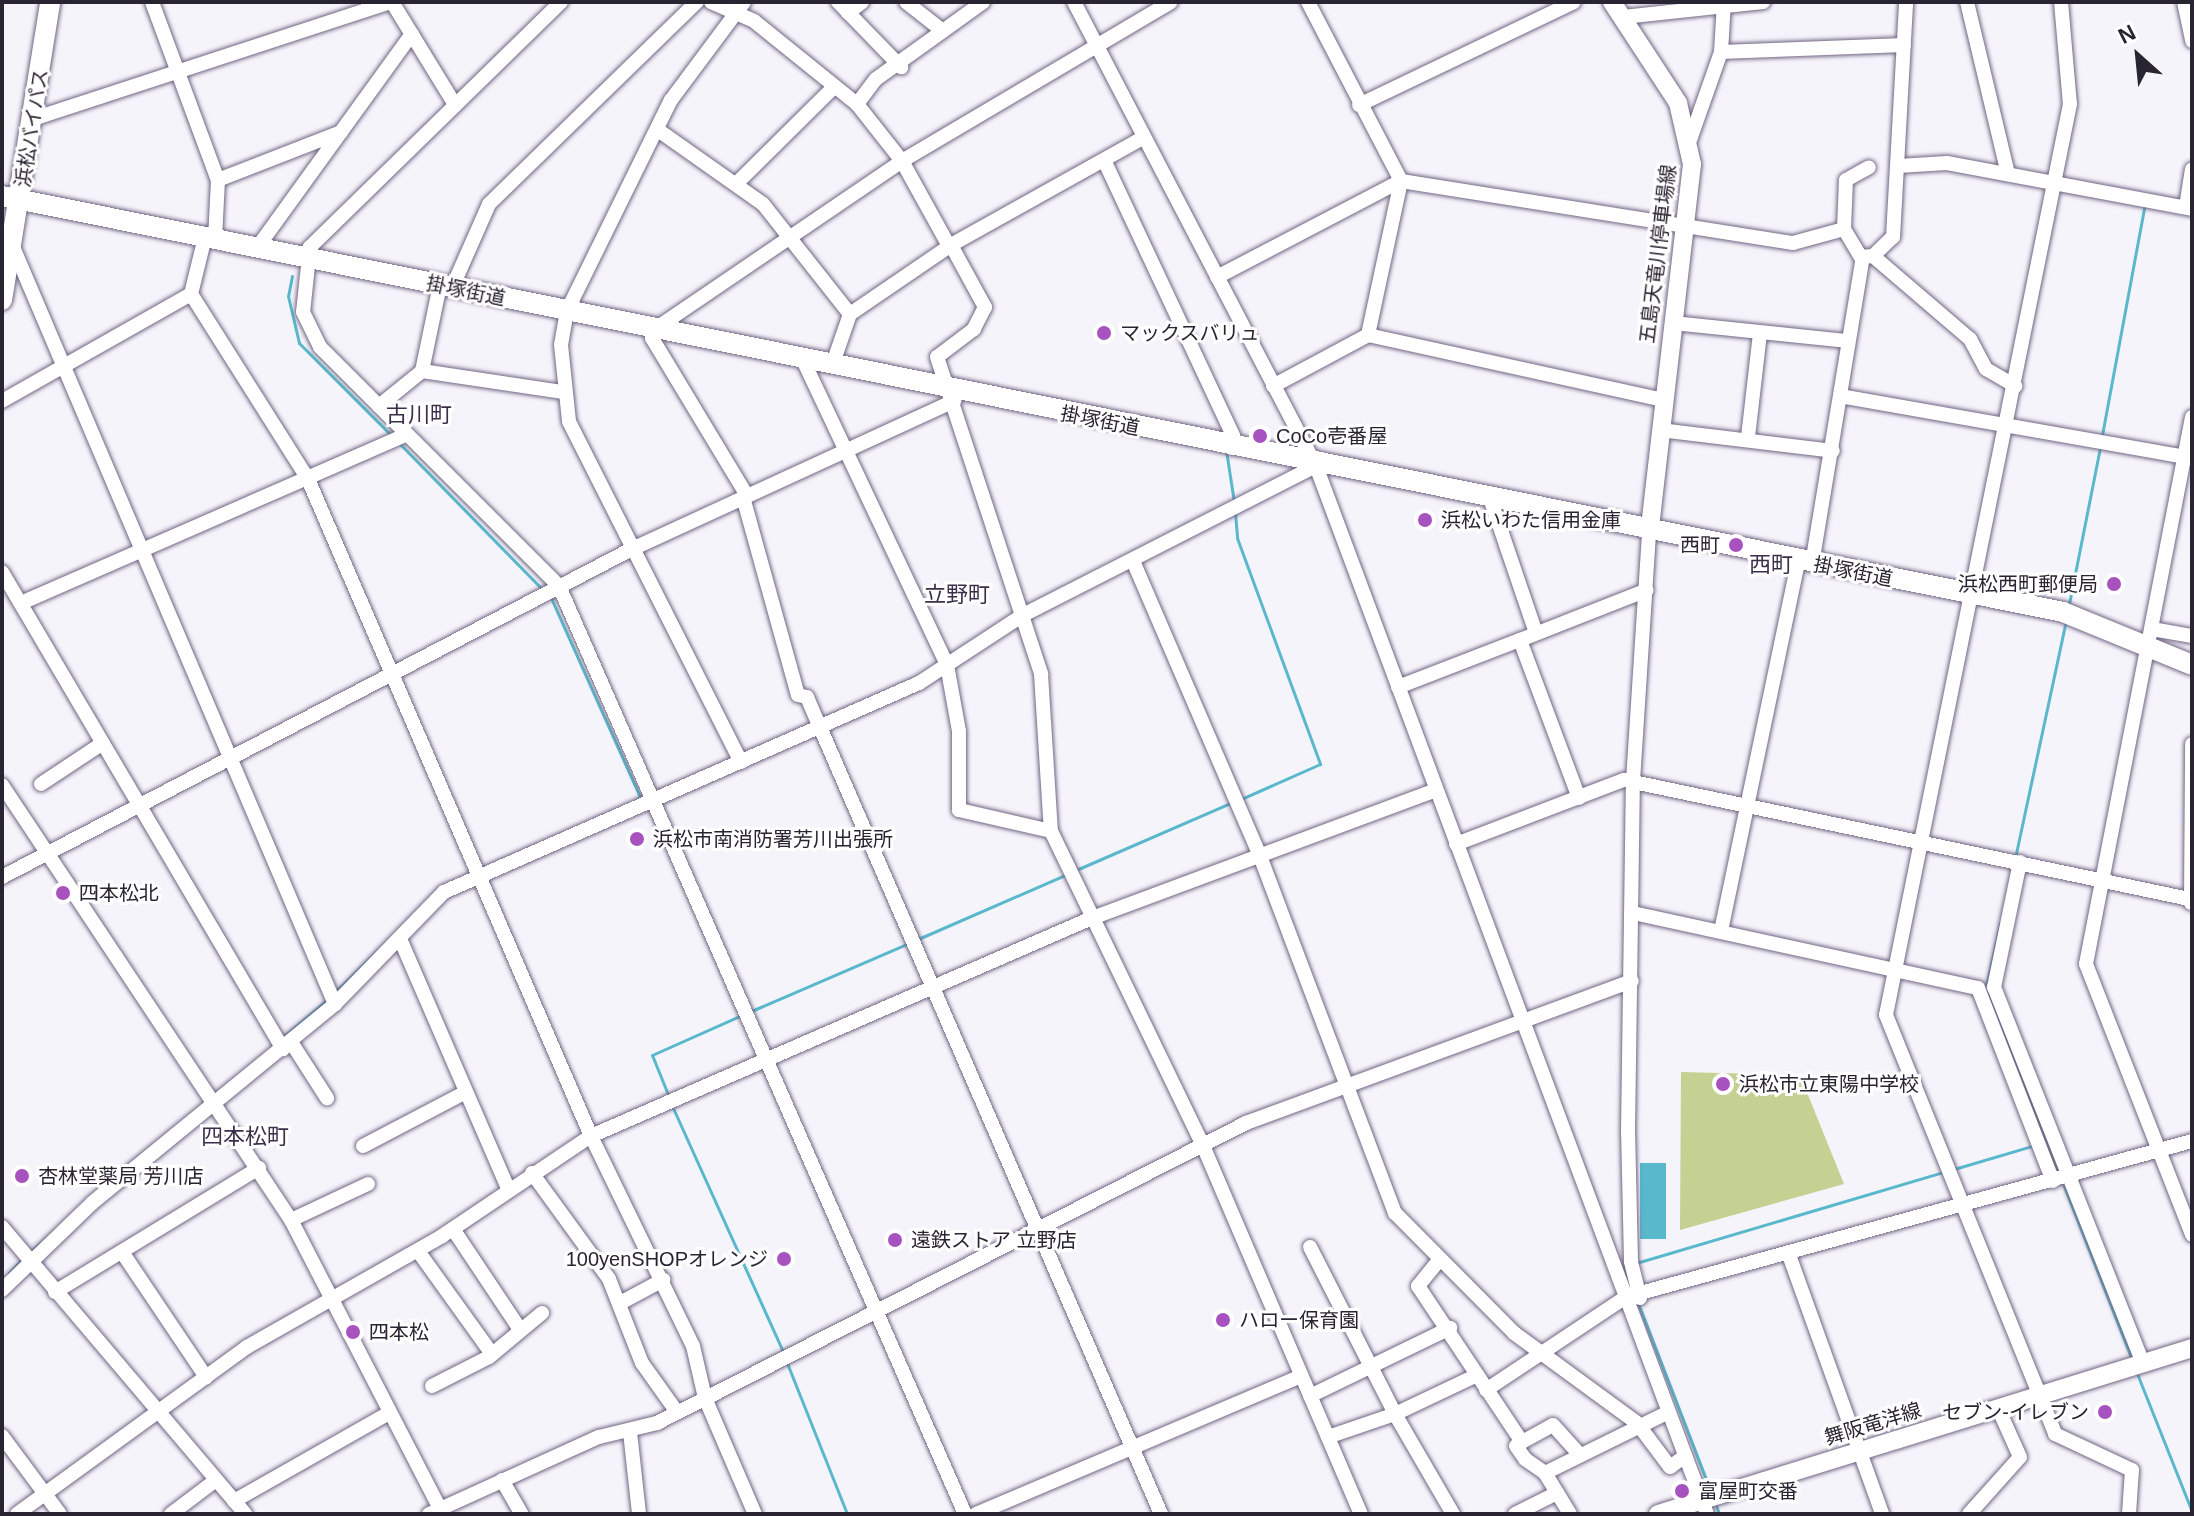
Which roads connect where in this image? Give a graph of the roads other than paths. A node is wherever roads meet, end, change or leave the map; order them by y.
1 (50, 2) edge
2 (152, 2) edge
3 (392, 2) edge
4 (561, 2) edge
5 (697, 2) edge
6 (711, 2) edge
7 (862, 2) edge
8 (983, 2) edge
9 (1074, 2) edge
10 (1171, 2) edge
11 (1308, 2) edge
12 (1574, 2) edge
13 (1763, 2) edge
14 (1906, 2) edge
15 (1967, 2) edge
16 (2061, 2) edge
17 (2184, 2) edge
18 (914, 4) edge
19 (1724, 4) edge
20 (741, 7) edge
21 (843, 8) edge
22 (1617, 10) edge
23 (939, 28) junction
24 (412, 34) junction
25 (2192, 41) edge
26 (1095, 43) junction
27 (1904, 45) junction
28 (1721, 52) junction
29 (901, 67) junction
30 (178, 71) junction
31 (834, 87) junction
32 (857, 104) junction
33 (455, 105) junction
34 (1359, 105) junction
35 (36, 118) junction
36 (658, 130) junction
37 (341, 131) junction
38 (1144, 137) junction
39 (1690, 140) junction
40 (1104, 160) junction
41 (902, 161) junction
42 (1898, 166) junction
43 (1869, 167) dead end
44 (2192, 169) edge
45 (2008, 174) junction
46 (218, 180) junction
47 (1401, 181) junction
48 (738, 182) junction
49 (2054, 183) junction
50 (11, 198) edge
51 (2188, 204) edge
52 (1686, 229) junction
53 (1844, 229) junction
54 (791, 236) junction
55 (210, 238) junction
56 (950, 245) junction
57 (13, 247) junction
58 (257, 248) junction
59 (1868, 257) junction
60 (306, 258) junction
61 (1217, 277) junction
62 (446, 287) junction
63 (191, 294) junction
64 (2, 300) edge
65 (567, 311) junction
66 (850, 314) junction
67 (1673, 323) junction
68 (655, 329) junction
69 (1760, 334) junction
70 (1368, 335) junction
71 (1846, 341) junction
72 (803, 360) junction
73 (60, 366) junction
74 (832, 366) junction
75 (422, 371) junction
76 (1273, 386) junction
77 (2016, 386) junction
78 (563, 392) junction
79 (952, 396) junction
80 (1840, 396) junction
81 (1663, 400) junction
82 (2, 401) edge
83 (379, 406) junction
84 (2192, 417) edge
85 (2006, 427) junction
86 (1660, 430) junction
87 (407, 434) junction
88 (1748, 437) junction
89 (1228, 447) junction
90 (845, 449) junction
91 (1833, 451) junction
92 (2188, 457) edge
93 (1316, 466) junction
94 (308, 479) junction
95 (745, 496) junction
96 (1491, 501) junction
97 (1649, 533) junction
98 (630, 550) junction
99 (140, 553) junction
100 (1133, 561) junction
101 (1805, 563) junction
102 (2, 572) edge
103 (559, 586) junction
104 (1647, 590) junction
105 (1967, 593) junction
106 (21, 603) junction
107 (1023, 615) junction
108 (1536, 633) junction
109 (2151, 636) junction
110 (2192, 636) edge
111 (1520, 640) junction
112 (947, 665) junction
113 (2192, 665) edge
114 (390, 676) junction
115 (1398, 687) junction
116 (820, 727) junction
117 (103, 743) junction
118 (2192, 744) edge
119 (229, 762) junction
120 (741, 762) junction
121 (1633, 781) junction
122 (41, 784) dead end
123 (2, 785) edge
124 (1436, 790) junction
125 (1579, 798) junction
126 (653, 800) junction
127 (1748, 806) junction
128 (143, 808) junction
129 (1051, 831) junction
130 (1925, 841) junction
131 (1456, 844) junction
132 (46, 849) junction
133 (1260, 856) junction
134 (2017, 861) junction
135 (476, 873) junction
136 (2, 877) edge
137 (2106, 880) junction
138 (2191, 904) edge
139 (1633, 913) junction
140 (1092, 918) junction
141 (1721, 931) junction
142 (401, 941) junction
143 (1896, 970) junction
144 (1632, 981) junction
145 (931, 986) junction
146 (335, 1004) junction
147 (1523, 1022) junction
148 (287, 1045) junction
149 (766, 1058) junction
150 (1348, 1089) junction
151 (466, 1092) junction
152 (327, 1098) dead end
153 (219, 1102) junction
154 (591, 1136) junction
155 (2192, 1141) edge
156 (363, 1146) dead end
157 (1204, 1148) junction
158 (2158, 1151) junction
159 (259, 1168) junction
160 (532, 1173) junction
161 (2069, 1176) junction
162 (2053, 1181) junction
163 (368, 1184) dead end
164 (509, 1190) junction
165 (1963, 1205) junction
166 (291, 1220) junction
167 (2, 1227) edge
168 (453, 1229) junction
169 (1038, 1230) junction
170 (2192, 1235) edge
171 (1310, 1247) dead end
172 (418, 1251) junction
173 (122, 1252) junction
174 (1789, 1255) junction
175 (1440, 1259) junction
176 (30, 1263) junction
177 (663, 1280) junction
178 (2, 1290) edge
179 (55, 1292) junction
180 (1633, 1298) junction
181 (334, 1301) junction
182 (622, 1302) junction
183 (875, 1311) junction
184 (542, 1313) dead end
185 (519, 1328) junction
186 (1450, 1328) junction
187 (2192, 1348) edge
188 (1543, 1351) junction
189 (492, 1354) junction
190 (2138, 1365) junction
191 (1373, 1371) junction
192 (1477, 1375) junction
193 (1301, 1376) junction
194 (206, 1377) junction
195 (432, 1386) dead end
196 (1486, 1390) junction
197 (1310, 1396) junction
198 (2038, 1396) junction
199 (705, 1398) junction
200 (1998, 1408) junction
201 (157, 1411) junction
202 (677, 1412) junction
203 (1669, 1412) junction
204 (387, 1414) junction
205 (1395, 1414) junction
206 (1639, 1427) junction
207 (630, 1432) junction
208 (2, 1436) edge
209 (1328, 1437) junction
210 (1522, 1442) junction
211 (1133, 1449) junction
212 (1865, 1450) junction
213 (1578, 1453) junction
214 (1685, 1456) junction
215 (1545, 1473) junction
216 (216, 1480) junction
217 (502, 1480) junction
218 (1557, 1493) junction
219 (43, 1495) junction
220 (234, 1501) junction
221 (1705, 1507) edge
222 (437, 1512) edge
223 (17, 1514) edge
224 (60, 1514) edge
225 (171, 1514) edge
226 (245, 1514) edge
227 (522, 1514) edge
228 (639, 1514) edge
229 (755, 1514) edge
230 (965, 1514) edge
231 (976, 1514) edge
232 (1161, 1514) edge
233 (1361, 1514) edge
234 (1453, 1514) edge
235 (1515, 1514) edge
236 (1570, 1514) edge
237 (1658, 1514) edge
238 (1882, 1514) edge
239 (1969, 1514) edge
240 (2129, 1514) edge

1 - 35 highway, 浜松バイパス
2 - 30 street
3 - 24 street
3 - 30 street
4 - 33 street
5 - 62 street
6 - 20 street
7 - 21 street
8 - 23 street
9 - 26 street
10 - 26 street
11 - 34 street
12 - 34 street
13 - 19 street
14 - 27 street
15 - 45 street
16 - 49 street
17 - 25 street
18 - 23 street
19 - 22 street
19 - 28 street
20 - 31 street
20 - 36 street
21 - 29 street
22 - 39 main road, 五島天竜川停車場線
23 - 29 street
24 - 33 street
24 - 37 street
26 - 38 street
26 - 41 street
27 - 28 street
27 - 42 street
28 - 39 street
29 - 32 street
30 - 35 street
30 - 46 street
31 - 32 street
31 - 48 street
32 - 41 street
33 - 60 street
34 - 47 street
35 - 50 highway, 浜松バイパス
36 - 48 street
36 - 65 street
37 - 46 street
37 - 58 street
38 - 40 street
38 - 61 street
39 - 52 main road, 五島天竜川停車場線
40 - 56 street
40 - 89 street
41 - 54 street
41 - 56 street
42 - 45 street
42 - 59 street
43 - 53 street
44 - 51 street
45 - 49 street
46 - 55 street
47 - 52 street
47 - 61 street
47 - 70 street
48 - 54 street
49 - 51 street
49 - 77 street
50 - 55 highway, 掛塚街道
50 - 57 highway, 浜松バイパス
52 - 53 street
52 - 67 main road, 五島天竜川停車場線
53 - 59 street
54 - 66 street
54 - 68 street
55 - 58 highway, 掛塚街道
55 - 63 street
56 - 66 street
56 - 79 street
57 - 64 highway, 浜松バイパス
57 - 73 street
58 - 60 highway, 掛塚街道
59 - 71 street
59 - 77 street
60 - 62 highway, 掛塚街道
60 - 83 street
61 - 76 street
62 - 65 highway, 掛塚街道
62 - 75 street
63 - 73 street
63 - 94 street
65 - 68 highway, 掛塚街道
65 - 78 street
66 - 74 street
67 - 69 street
67 - 81 main road, 五島天竜川停車場線
68 - 72 highway, 掛塚街道
68 - 95 street
69 - 71 street
69 - 88 street
70 - 76 street
70 - 81 street
71 - 80 street
72 - 74 highway, 掛塚街道
72 - 90 street
73 - 82 street
73 - 99 street
74 - 79 highway, 掛塚街道
75 - 78 street
75 - 83 street
76 - 93 street
77 - 85 street
78 - 98 street
79 - 89 highway, 掛塚街道
79 - 90 street
79 - 107 street
80 - 85 street
80 - 91 street
81 - 86 main road, 五島天竜川停車場線
83 - 87 street
84 - 92 street
85 - 92 street
85 - 105 street
86 - 88 street
86 - 97 main road, 五島天竜川停車場線
87 - 94 street
87 - 103 street
88 - 91 street
89 - 93 highway, 掛塚街道
90 - 95 street
90 - 112 street
91 - 101 street
92 - 109 street
93 - 96 highway, 掛塚街道
93 - 100 street
93 - 115 street
94 - 99 street
94 - 114 street
95 - 98 street
95 - 116 street
96 - 97 highway, 掛塚街道
96 - 108 street
97 - 101 highway, 掛塚街道
97 - 104 street
98 - 103 street
98 - 120 street
99 - 106 street
99 - 119 street
100 - 107 street
100 - 133 street
101 - 105 highway, 掛塚街道
101 - 127 street
102 - 106 street
103 - 114 street
103 - 126 street
104 - 108 street
104 - 121 street
105 - 109 highway, 掛塚街道
105 - 130 street
106 - 117 street
107 - 112 street
107 - 129 street
108 - 111 street
109 - 110 street
109 - 113 highway, 掛塚街道
109 - 137 street
111 - 115 street
111 - 125 street
112 - 116 street
112 - 129 street
114 - 119 street
114 - 135 street
115 - 124 street
116 - 120 street
116 - 145 street
117 - 122 street
117 - 128 street
118 - 138 street
119 - 128 street
119 - 146 street
120 - 126 street
121 - 125 street
121 - 127 street
121 - 139 street
123 - 132 street
124 - 131 street
124 - 133 street
125 - 131 street
126 - 135 street
126 - 149 street
127 - 130 street
127 - 141 street
128 - 132 street
128 - 148 street
129 - 140 street
130 - 134 street
130 - 143 street
131 - 147 street
132 - 136 street
132 - 153 street
133 - 140 street
133 - 150 street
134 - 137 street
134 - 161 street
135 - 142 street
135 - 154 street
137 - 138 street
137 - 158 street
139 - 141 street
139 - 144 street
140 - 145 street
140 - 157 street
141 - 143 street
142 - 146 street
142 - 151 street
143 - 162 street
143 - 165 street
144 - 147 street
144 - 180 street
145 - 149 street
145 - 169 street
146 - 148 street
147 - 150 street
147 - 180 street
148 - 152 street
148 - 153 street
149 - 154 street
149 - 183 street
150 - 157 street
150 - 175 street
151 - 156 street
151 - 164 street
153 - 159 street
153 - 176 street
154 - 160 street
154 - 177 street
155 - 158 street
157 - 169 street
157 - 193 street
158 - 161 street
158 - 170 street
159 - 166 street
159 - 173 street
160 - 164 street
160 - 182 street
161 - 162 street
161 - 190 street
162 - 165 street
163 - 166 street
164 - 168 street
165 - 174 street
165 - 198 street
166 - 181 street
167 - 176 street
168 - 172 street
168 - 185 street
169 - 183 street
169 - 211 street
171 - 191 street
172 - 181 street
172 - 189 street
173 - 179 street
173 - 194 street
174 - 180 street
174 - 212 street
175 - 186 street
175 - 188 street
176 - 178 street
176 - 179 street
177 - 182 street
177 - 199 street
179 - 201 street
180 - 188 street
180 - 203 street
181 - 194 street
181 - 204 street
182 - 202 street
183 - 199 street
183 - 230 street
184 - 185 street
185 - 189 street
186 - 191 street
186 - 192 street
187 - 190 main road, 舞阪竜洋線
188 - 196 street
188 - 206 street
189 - 195 street
190 - 198 main road, 舞阪竜洋線
191 - 197 street
191 - 205 street
192 - 196 street
192 - 205 street
193 - 197 street
193 - 211 street
194 - 201 street
196 - 210 street
197 - 209 street
198 - 200 main road, 舞阪竜洋線
198 - 240 street
199 - 202 street
199 - 229 street
200 - 212 main road, 舞阪竜洋線
200 - 239 street
201 - 216 street
201 - 219 street
202 - 207 street
203 - 206 street
203 - 214 street
204 - 220 street
204 - 222 street
205 - 209 street
205 - 234 street
206 - 213 street
206 - 214 street
207 - 217 street
207 - 228 street
208 - 219 street
209 - 233 street
210 - 213 street
210 - 215 street
211 - 231 street
211 - 232 street
212 - 221 main road, 舞阪竜洋線
212 - 238 street
213 - 215 street
214 - 221 street
215 - 218 street
216 - 220 street
216 - 225 street
217 - 222 street
217 - 227 street
218 - 235 street
218 - 236 street
219 - 223 street
219 - 224 street
220 - 226 street
221 - 237 main road, 舞阪竜洋線

